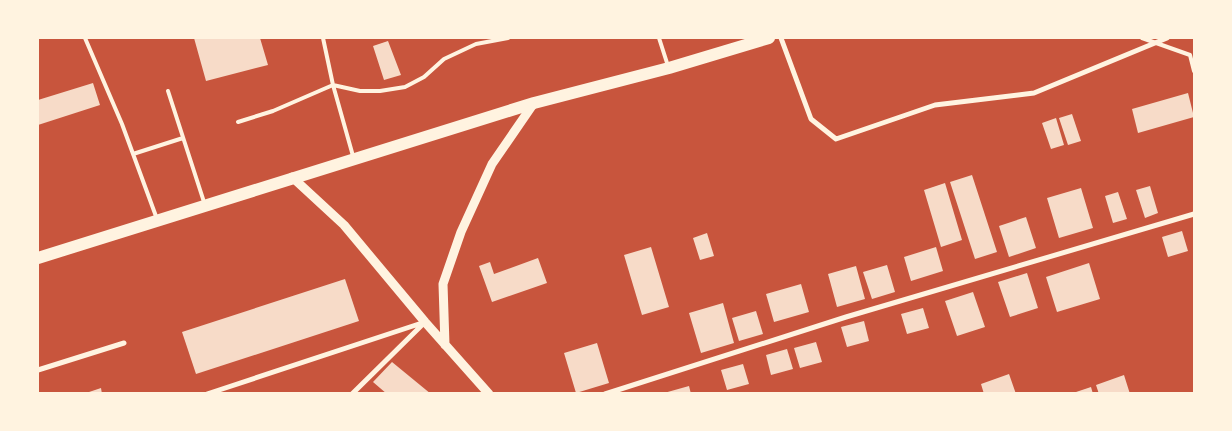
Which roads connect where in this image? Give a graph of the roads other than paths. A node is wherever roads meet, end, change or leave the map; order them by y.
1 (85, 38) edge
2 (324, 38) edge
3 (508, 38) edge
4 (659, 38) edge
5 (769, 38) edge
6 (781, 38) edge
7 (1142, 38) edge
8 (1167, 38) edge
9 (1153, 42) junction
10 (669, 68) junction
11 (1194, 71) edge
12 (333, 85) junction
13 (168, 91) dead end
14 (534, 103) junction
15 (238, 122) dead end
16 (183, 138) junction
17 (133, 154) junction
18 (353, 159) junction
19 (292, 177) junction
20 (205, 205) junction
21 (1194, 214) edge
22 (157, 220) junction
23 (38, 258) edge
24 (425, 322) junction
25 (124, 343) dead end
26 (445, 345) junction
27 (38, 370) edge
28 (207, 394) edge
29 (352, 394) edge
30 (490, 394) edge
31 (605, 394) edge

1 - 17 lane
2 - 12 lane
3 - 12 lane
4 - 10 lane
5 - 10 main road
6 - 9 street
7 - 9 lane
8 - 9 street
9 - 11 lane
10 - 14 main road
12 - 15 lane
12 - 18 lane
13 - 16 lane
14 - 18 main road
14 - 26 street
16 - 17 lane
16 - 20 lane
17 - 22 lane
18 - 19 main road
19 - 20 main road
19 - 24 street
20 - 22 main road
21 - 31 street
22 - 23 main road
24 - 26 street
24 - 28 street
24 - 29 street
25 - 27 street
26 - 30 street

